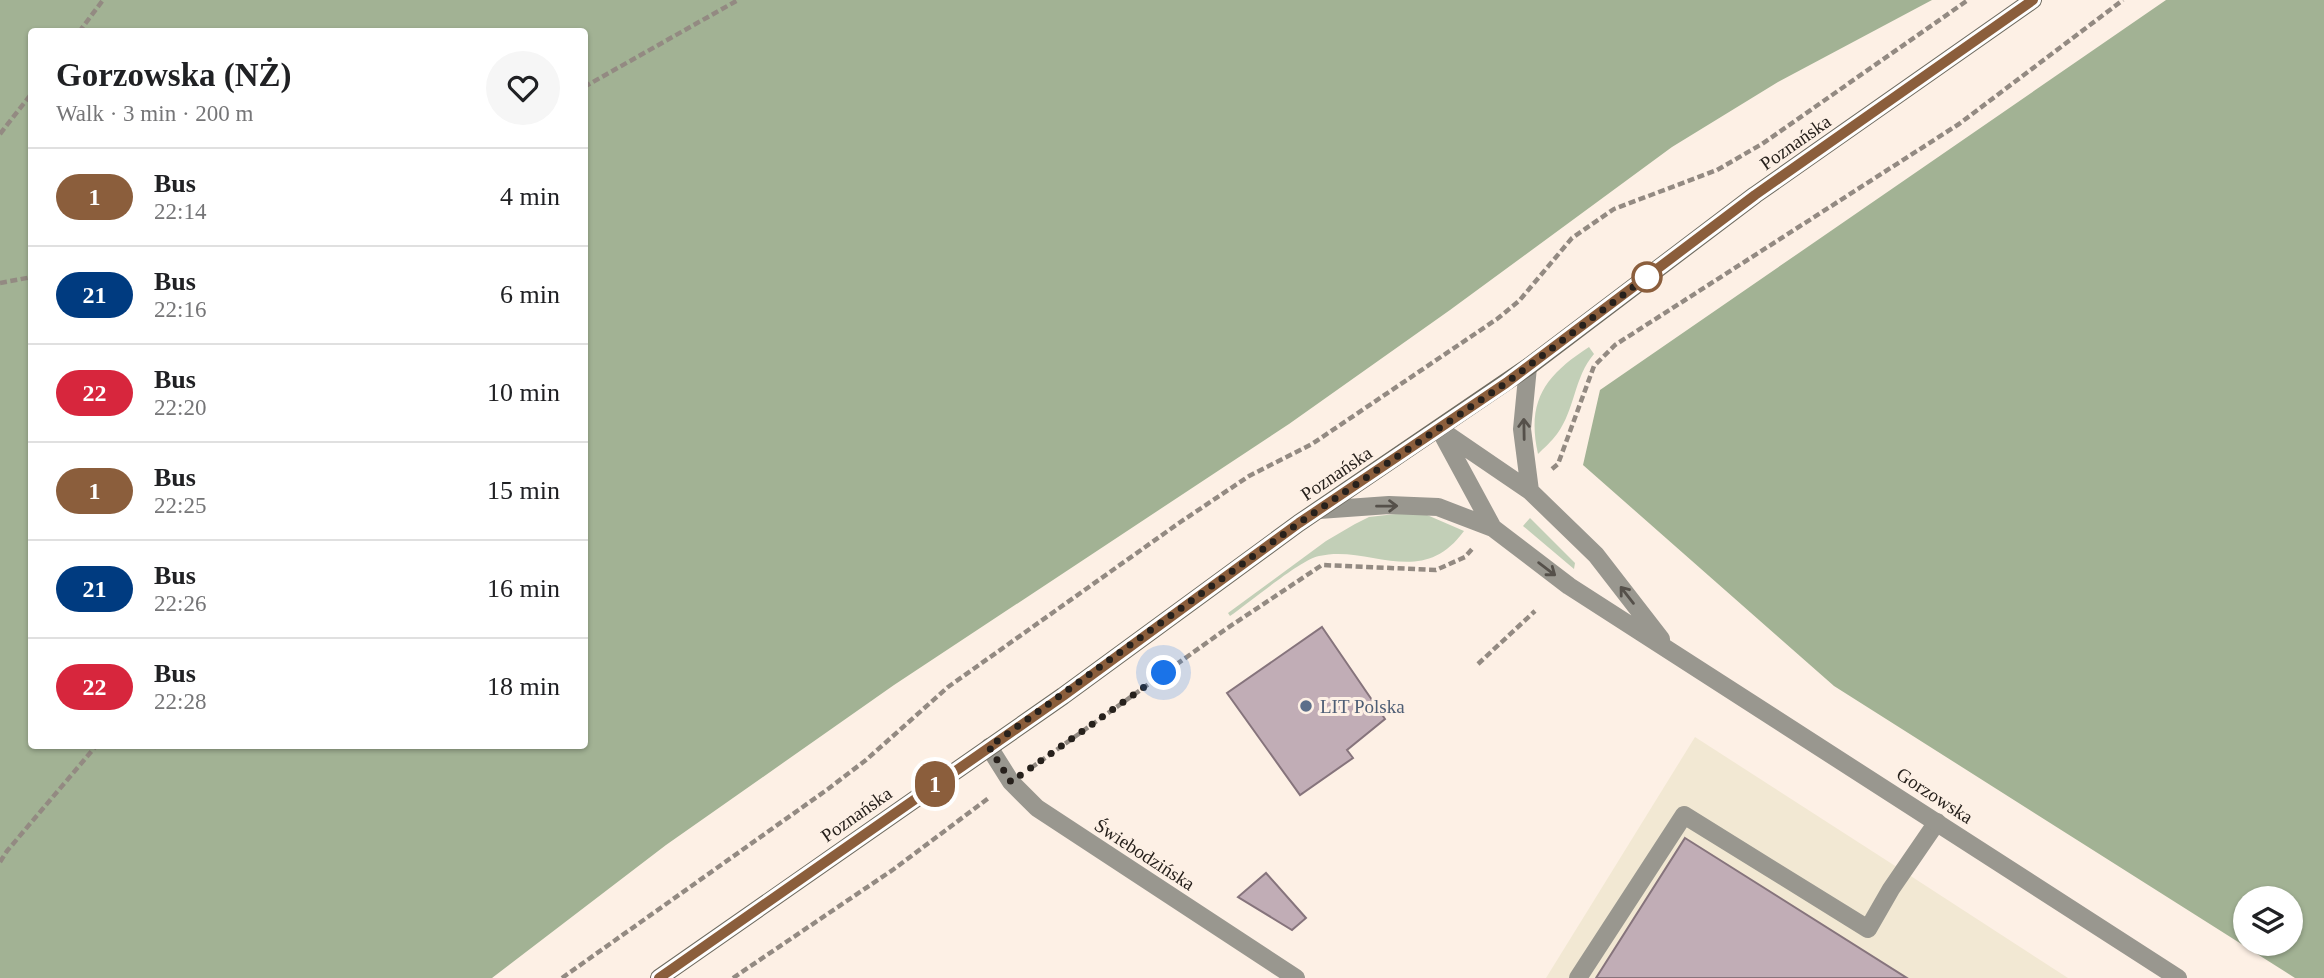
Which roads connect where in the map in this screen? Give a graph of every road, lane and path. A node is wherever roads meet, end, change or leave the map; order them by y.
1 (103, 0) edge
2 (737, 0) edge
3 (1968, 0) edge
4 (2033, 0) edge
5 (2123, 0) edge
6 (82, 28) edge
7 (588, 85) edge
8 (28, 98) edge
9 (0, 134) edge
10 (28, 278) edge
11 (0, 283) edge
12 (1528, 367) junction
13 (1439, 429) junction
14 (1549, 472) dead end
15 (1530, 491) junction
16 (1319, 510) junction
17 (1493, 528) junction
18 (1479, 542) dead end
19 (1535, 611) dead end
20 (1668, 649) junction
21 (1478, 664) dead end
22 (989, 747) junction
23 (93, 749) edge
24 (1011, 782) junction
25 (1937, 822) junction
26 (0, 862) edge
27 (562, 978) edge
28 (659, 978) edge
29 (733, 978) edge
30 (1296, 978) edge
31 (1578, 978) edge
32 (2178, 978) edge

1 - 6 path
2 - 7 path
3 - 27 path
4 - 12 street, Poznańska
5 - 14 path
8 - 9 path
10 - 11 path
12 - 13 street, Poznańska
15 -> 12 street
13 - 15 street, Gorzowska
13 - 16 street, Poznańska
13 - 17 street, Gorzowska
20 -> 15 street, Gorzowska
16 -> 17 street, Gorzowska
16 - 22 street, Poznańska
17 -> 20 street, Gorzowska
18 - 24 path
19 - 21 path
20 - 25 street, Gorzowska
22 - 24 street, Świebodzińska
22 - 28 street, Poznańska
23 - 26 path
24 - 29 path
24 - 30 street, Świebodzińska
25 - 31 street
25 - 32 street, Gorzowska

